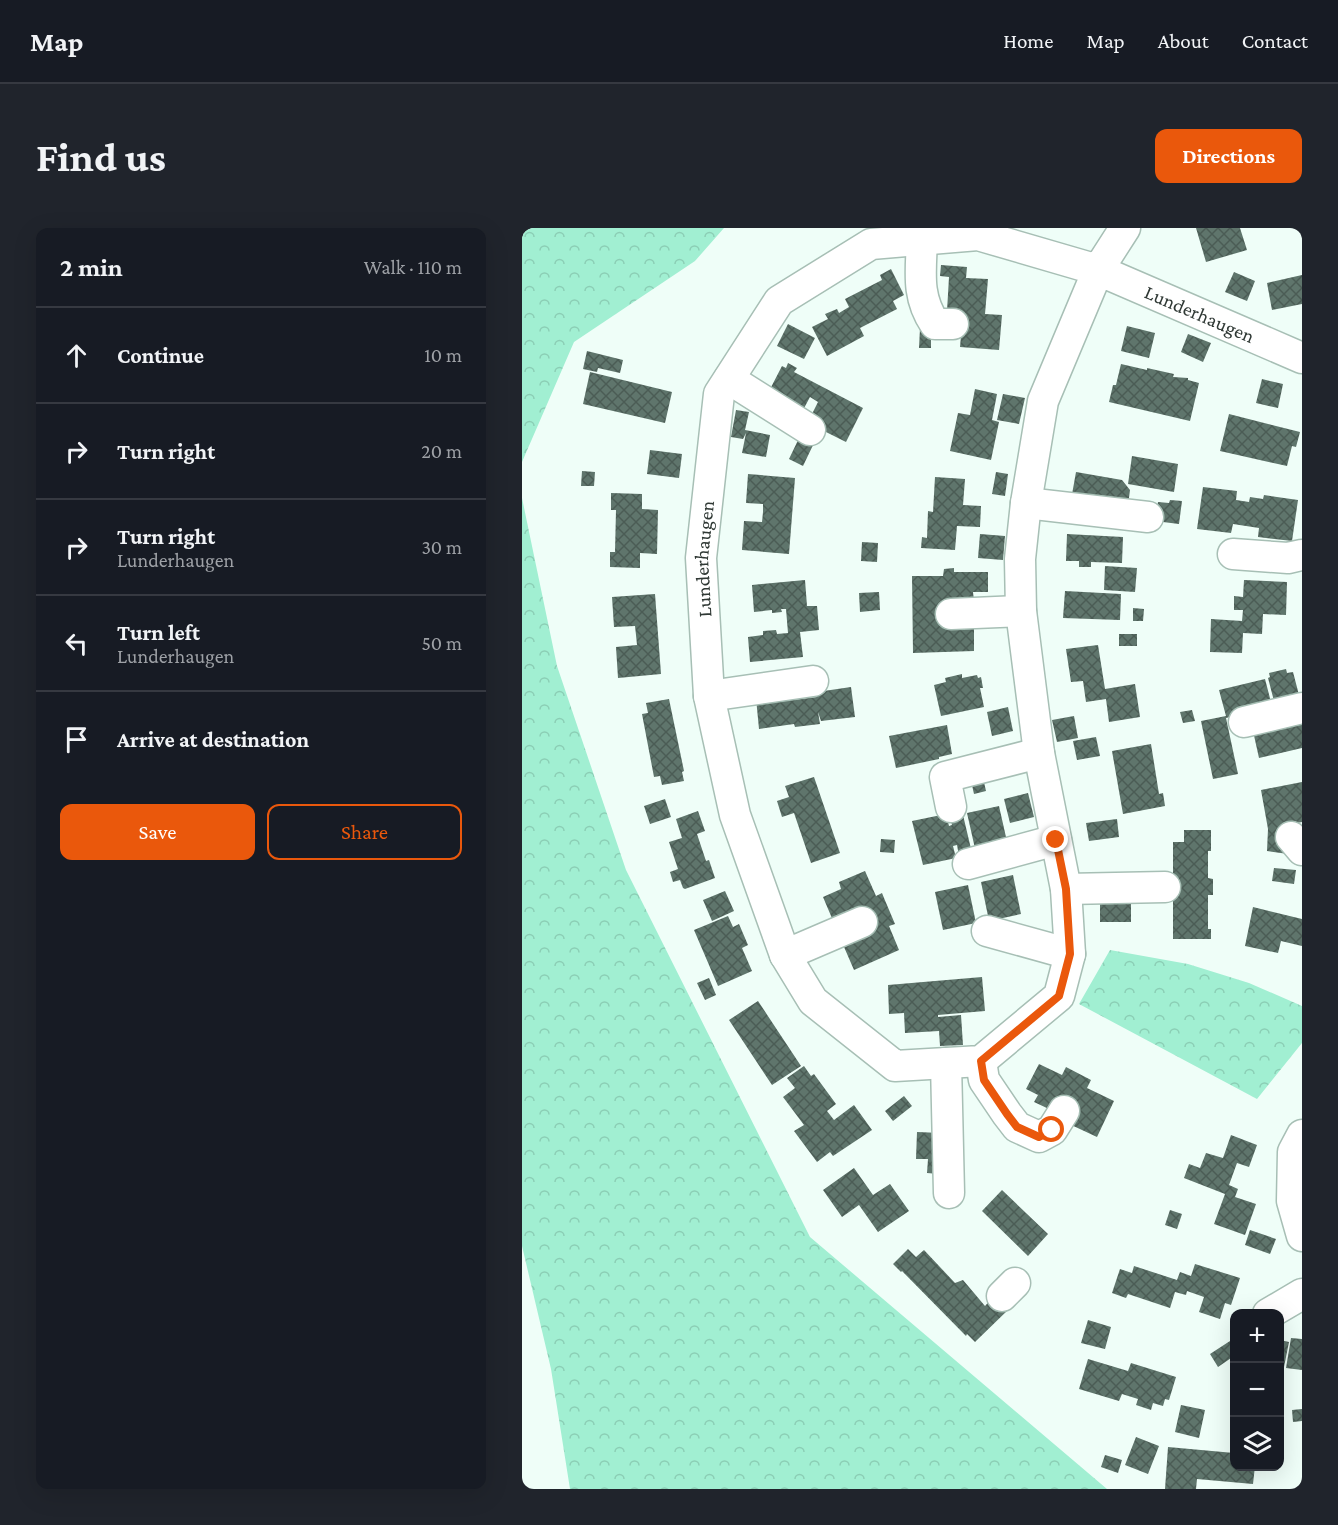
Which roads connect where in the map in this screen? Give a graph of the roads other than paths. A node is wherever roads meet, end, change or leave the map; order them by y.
1 (1125, 228) edge
2 (922, 240) junction
3 (1098, 270) junction
4 (953, 324) dead end
5 (1302, 358) edge
6 (729, 379) junction
7 (810, 430) dead end
8 (1026, 503) junction
9 (1148, 517) dead end
10 (1233, 554) dead end
11 (1302, 555) edge
12 (1021, 611) junction
13 (951, 614) dead end
14 (813, 681) dead end
15 (709, 696) junction
16 (1302, 708) edge
17 (1244, 722) dead end
18 (1039, 753) junction
19 (951, 807) dead end
20 (1056, 840) junction
21 (968, 864) dead end
22 (1165, 886) dead end
23 (1066, 889) junction
24 (862, 922) dead end
25 (987, 931) dead end
26 (1070, 954) junction
27 (785, 955) junction
28 (981, 1061) junction
29 (946, 1063) junction
30 (1064, 1111) dead end
31 (1299, 1147) edge
32 (949, 1193) dead end
33 (1302, 1236) edge
34 (1302, 1294) edge
35 (1276, 1309) edge

1 - 3 street
2 - 3 street, Lunderhaugen
2 - 4 street
2 - 6 street, Lunderhaugen
3 - 5 street, Lunderhaugen
3 - 8 street
6 - 7 street
6 - 15 street, Lunderhaugen
8 - 9 street
8 - 12 street
10 - 11 street
12 - 13 street
12 - 18 street
14 - 15 street
15 - 27 street, Lunderhaugen
16 - 17 street
18 - 19 street
18 - 20 street
20 - 21 street
20 - 23 street
22 - 23 street
23 - 26 street
24 - 27 street
25 - 26 street
26 - 28 street
27 - 29 street, Lunderhaugen
28 - 29 street, Lunderhaugen
28 - 30 street
29 - 32 street
31 - 33 street
34 - 35 street

